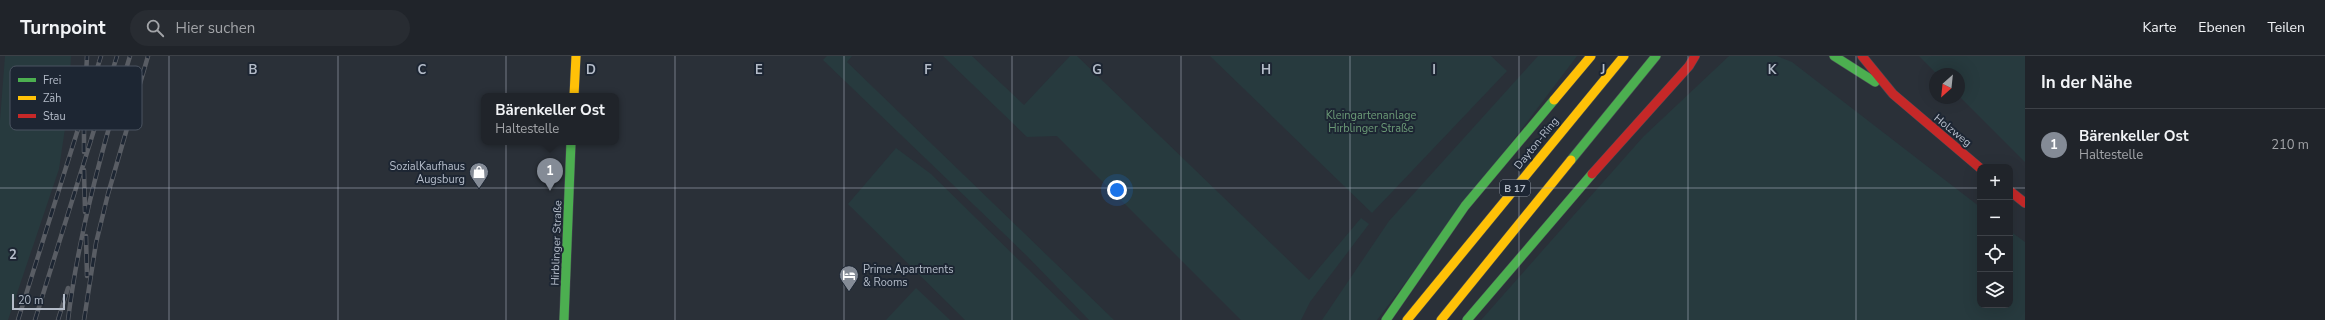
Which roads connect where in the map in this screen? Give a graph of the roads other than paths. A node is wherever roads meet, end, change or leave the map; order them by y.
1 (576, 56) edge
2 (1591, 56) edge
3 (1624, 56) edge
4 (1656, 56) edge
5 (1695, 56) edge
6 (1703, 56) edge
7 (1834, 56) edge
8 (1862, 56) edge
9 (1689, 66) junction
10 (574, 93) edge
11 (1893, 94) junction
12 (571, 145) edge
13 (1977, 166) edge
14 (2013, 193) edge
15 (2025, 203) edge
16 (564, 320) edge
17 (1386, 320) edge
18 (1407, 320) edge
19 (1441, 320) edge
20 (1467, 320) edge

1 - 10 main road
2 - 17 main road
3 - 18 main road, Dayton-Ring / B 17
4 - 19 main road, B 17
5 - 9 main road
6 - 9 main road
7 - 11 main road, Holzweg
8 - 11 main road, Holzweg
9 - 20 main road
11 - 13 main road, Holzweg
12 - 16 main road, Hirblinger Straße
14 - 15 main road

